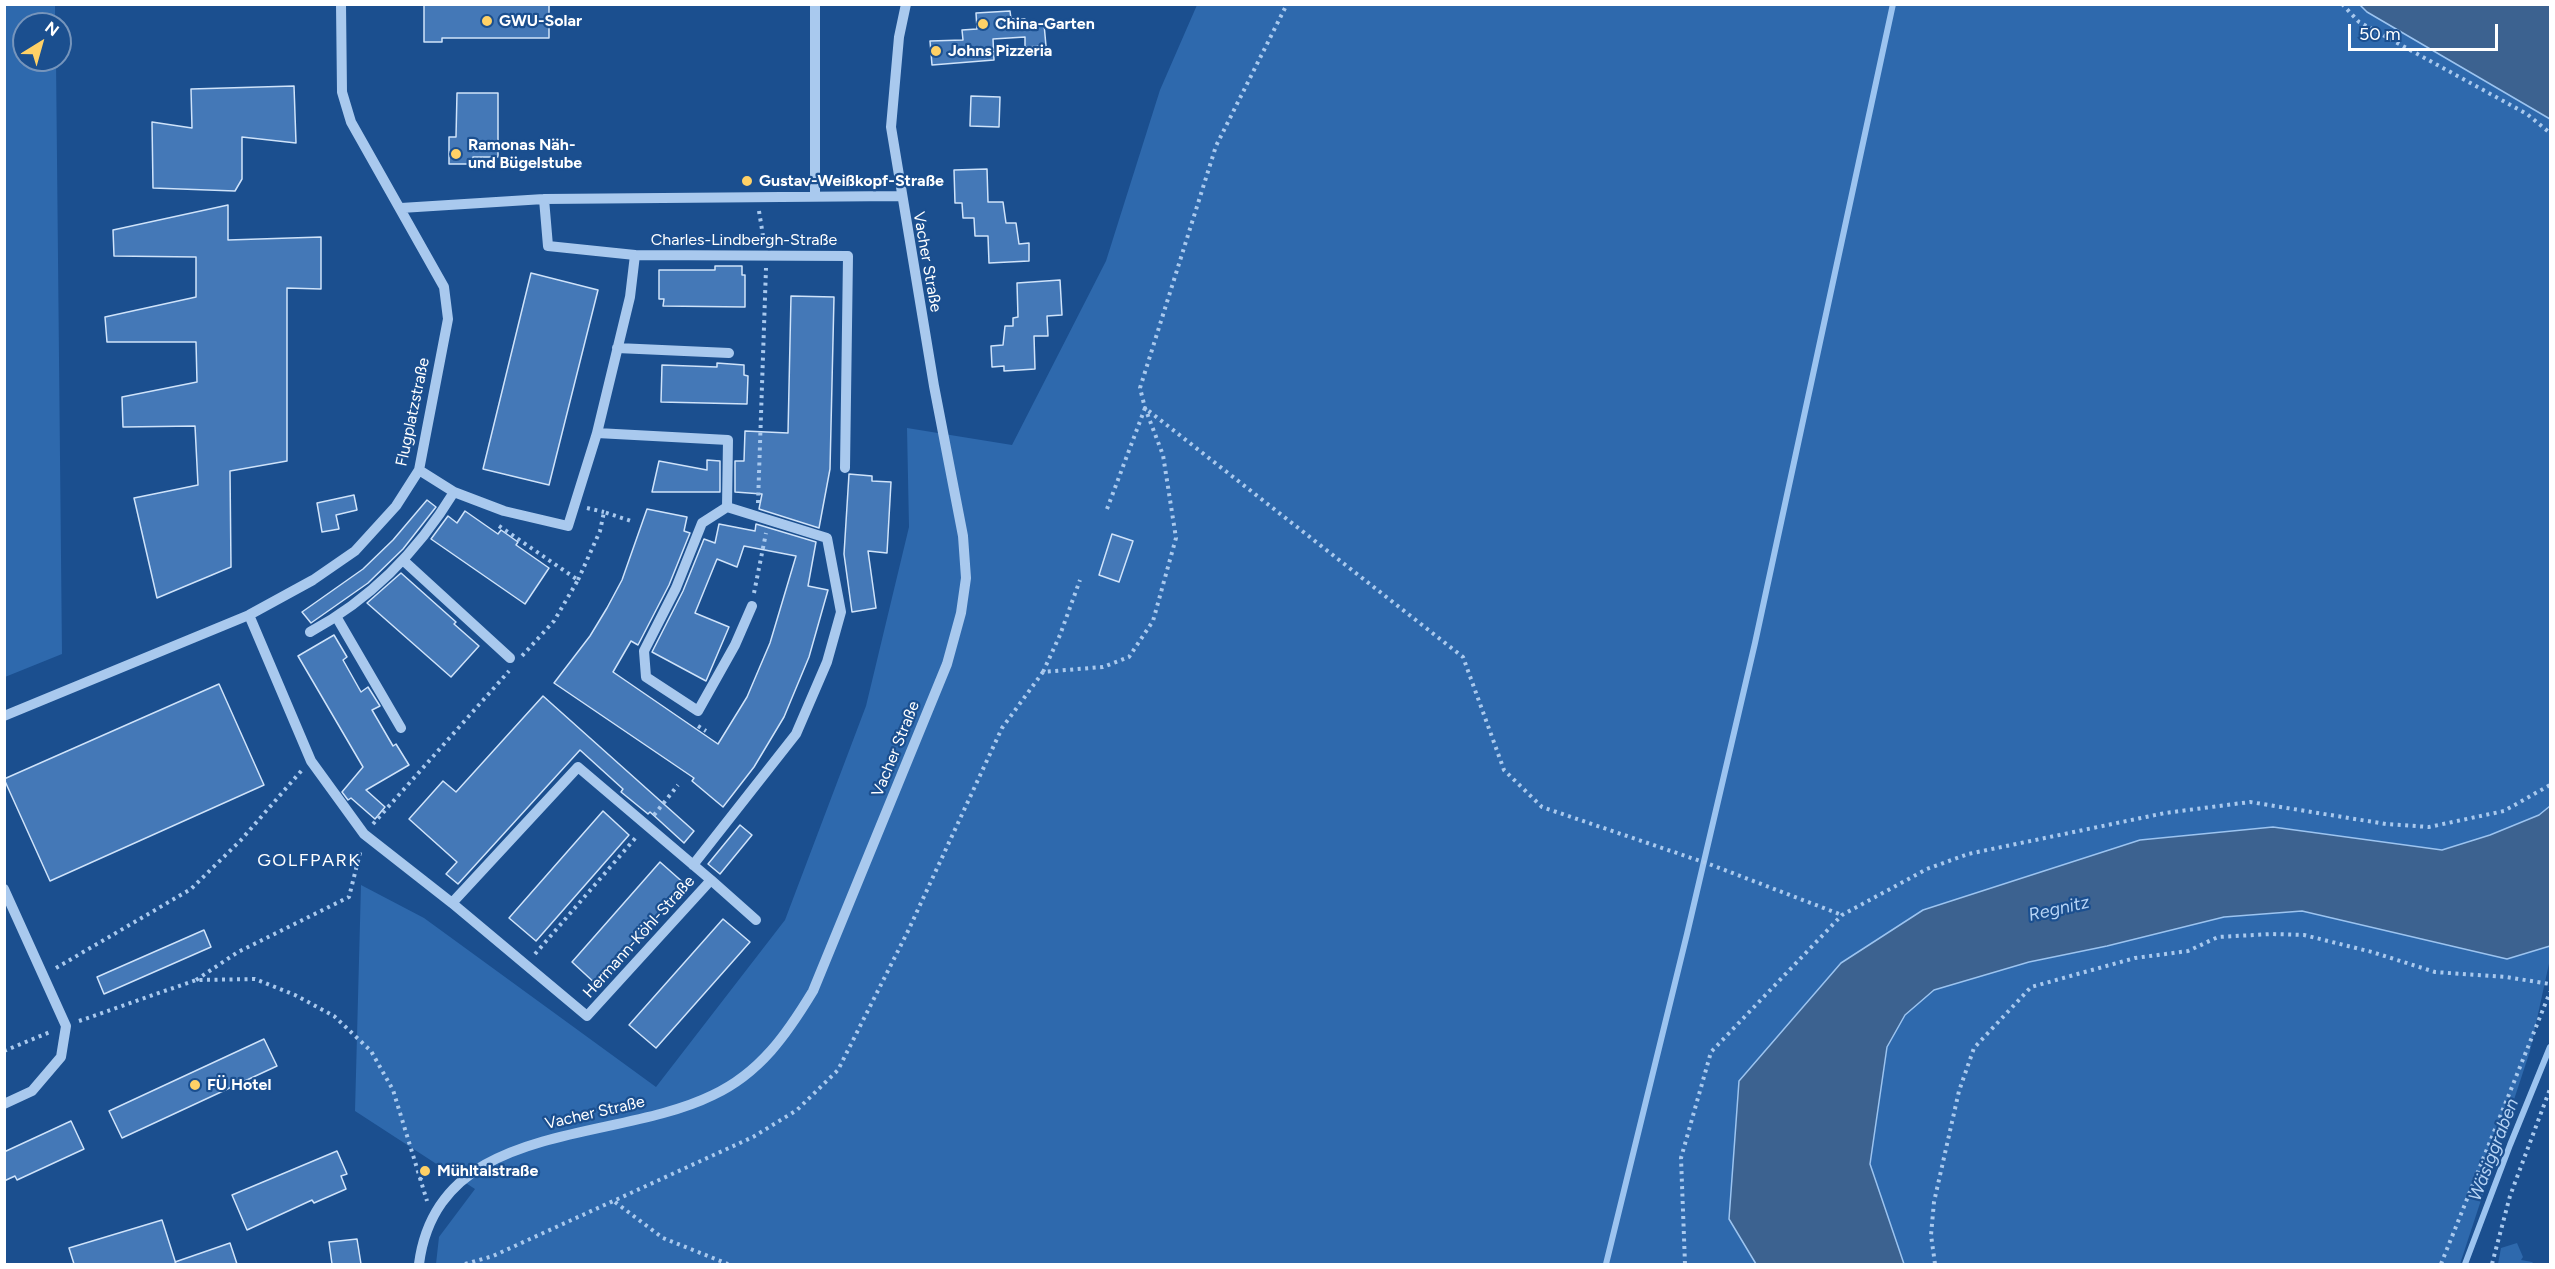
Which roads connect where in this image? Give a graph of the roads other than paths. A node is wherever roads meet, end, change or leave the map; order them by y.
1 (341, 4) edge
2 (815, 4) edge
3 (906, 4) edge
4 (815, 196) junction
5 (900, 196) junction
6 (544, 199) junction
7 (401, 208) junction
8 (635, 255) junction
9 (617, 348) junction
10 (729, 353) dead end
11 (597, 433) junction
12 (845, 468) dead end
13 (419, 470) junction
14 (454, 492) junction
15 (728, 507) junction
16 (404, 561) junction
17 (752, 606) road end
18 (249, 615) junction
19 (337, 618) junction
20 (310, 632) dead end
21 (510, 658) dead end
22 (4, 716) edge
23 (401, 728) dead end
24 (693, 865) junction
25 (711, 880) junction
26 (4, 889) edge
27 (452, 903) junction
28 (756, 920) dead end
29 (4, 1104) edge
30 (419, 1264) edge

1 - 7 street, Flugplatzstraße
2 - 4 street
3 - 5 street, Vacher Straße
4 - 5 street
4 - 6 street
5 - 30 street, Vacher Straße
6 - 7 street
6 - 8 street, Charles-Lindbergh-Straße
7 - 13 street, Flugplatzstraße
8 - 9 street
8 - 12 street, Charles-Lindbergh-Straße
9 - 10 street
9 - 11 street
11 - 14 street
11 - 15 street
13 - 14 street
13 - 18 street, Flugplatzstraße
14 - 16 street
15 - 17 street
15 - 24 street
16 - 19 street
16 - 21 street
18 - 22 street, Flugplatzstraße
18 - 27 street, Hermann-Köhl-Straße
19 - 20 street
19 - 23 street
24 - 25 street, Hermann-Köhl-Straße
24 - 27 street, Hermann-Köhl-Straße
25 - 27 street, Hermann-Köhl-Straße
25 - 28 street, Hermann-Köhl-Straße
26 - 29 street

